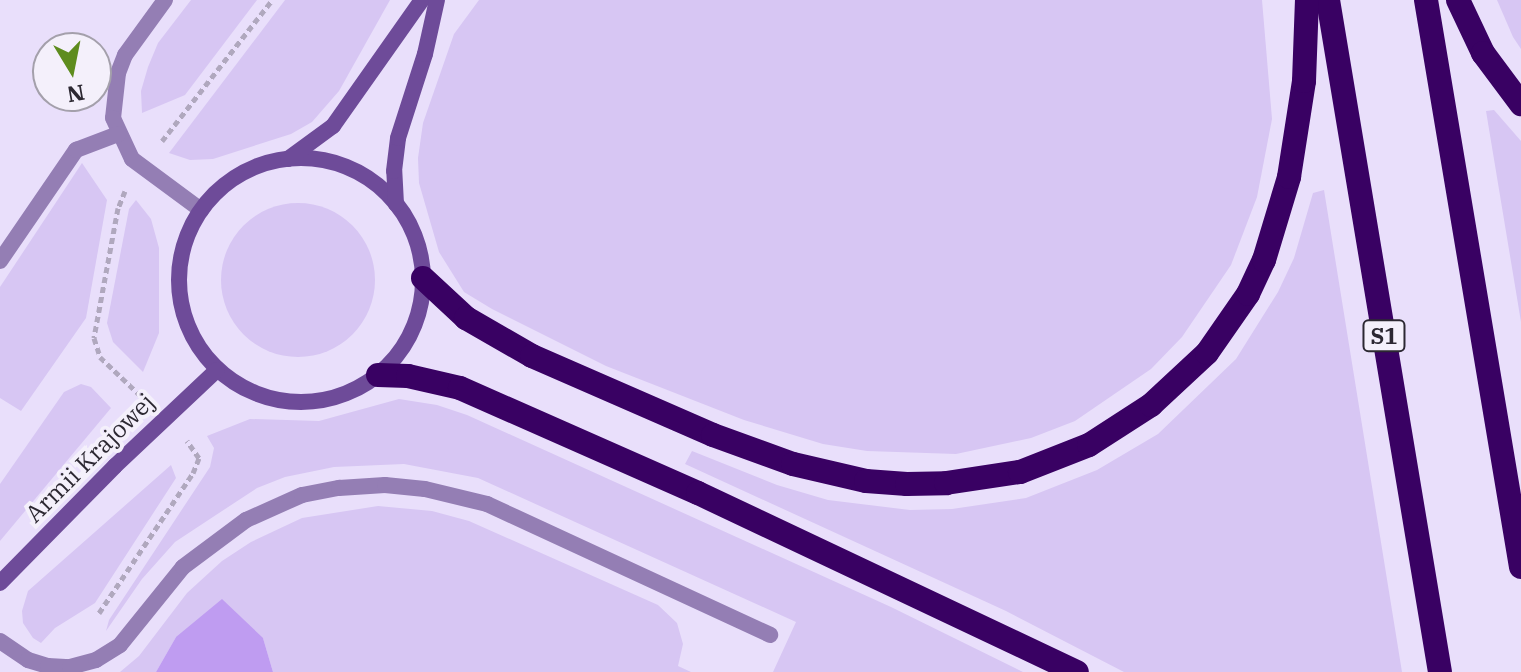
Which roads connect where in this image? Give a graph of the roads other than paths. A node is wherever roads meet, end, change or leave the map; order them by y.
1 (165, 0) edge
2 (422, 0) edge
3 (437, 0) edge
4 (1307, 0) edge
5 (1328, 0) edge
6 (1426, 0) edge
7 (1458, 0) edge
8 (1521, 104) edge
9 (118, 134) junction
10 (287, 159) junction
11 (396, 204) junction
12 (201, 210) junction
13 (0, 261) edge
14 (423, 278) junction
15 (217, 370) junction
16 (378, 375) junction
17 (1521, 567) edge
18 (0, 583) edge
19 (770, 635) dead end
20 (0, 641) edge
21 (1077, 672) edge
22 (1440, 672) edge

1 - 9 lane
2 - 10 main road
3 - 11 main road
4 - 14 highway
5 - 22 highway, S1
6 - 17 highway
7 - 8 highway
9 - 12 lane
9 - 13 lane
10 - 11 main road
10 - 12 main road
11 - 14 main road
12 - 15 main road
14 - 16 main road
15 - 16 main road
15 - 18 main road, Armii Krajowej
16 - 21 highway
19 - 20 lane

